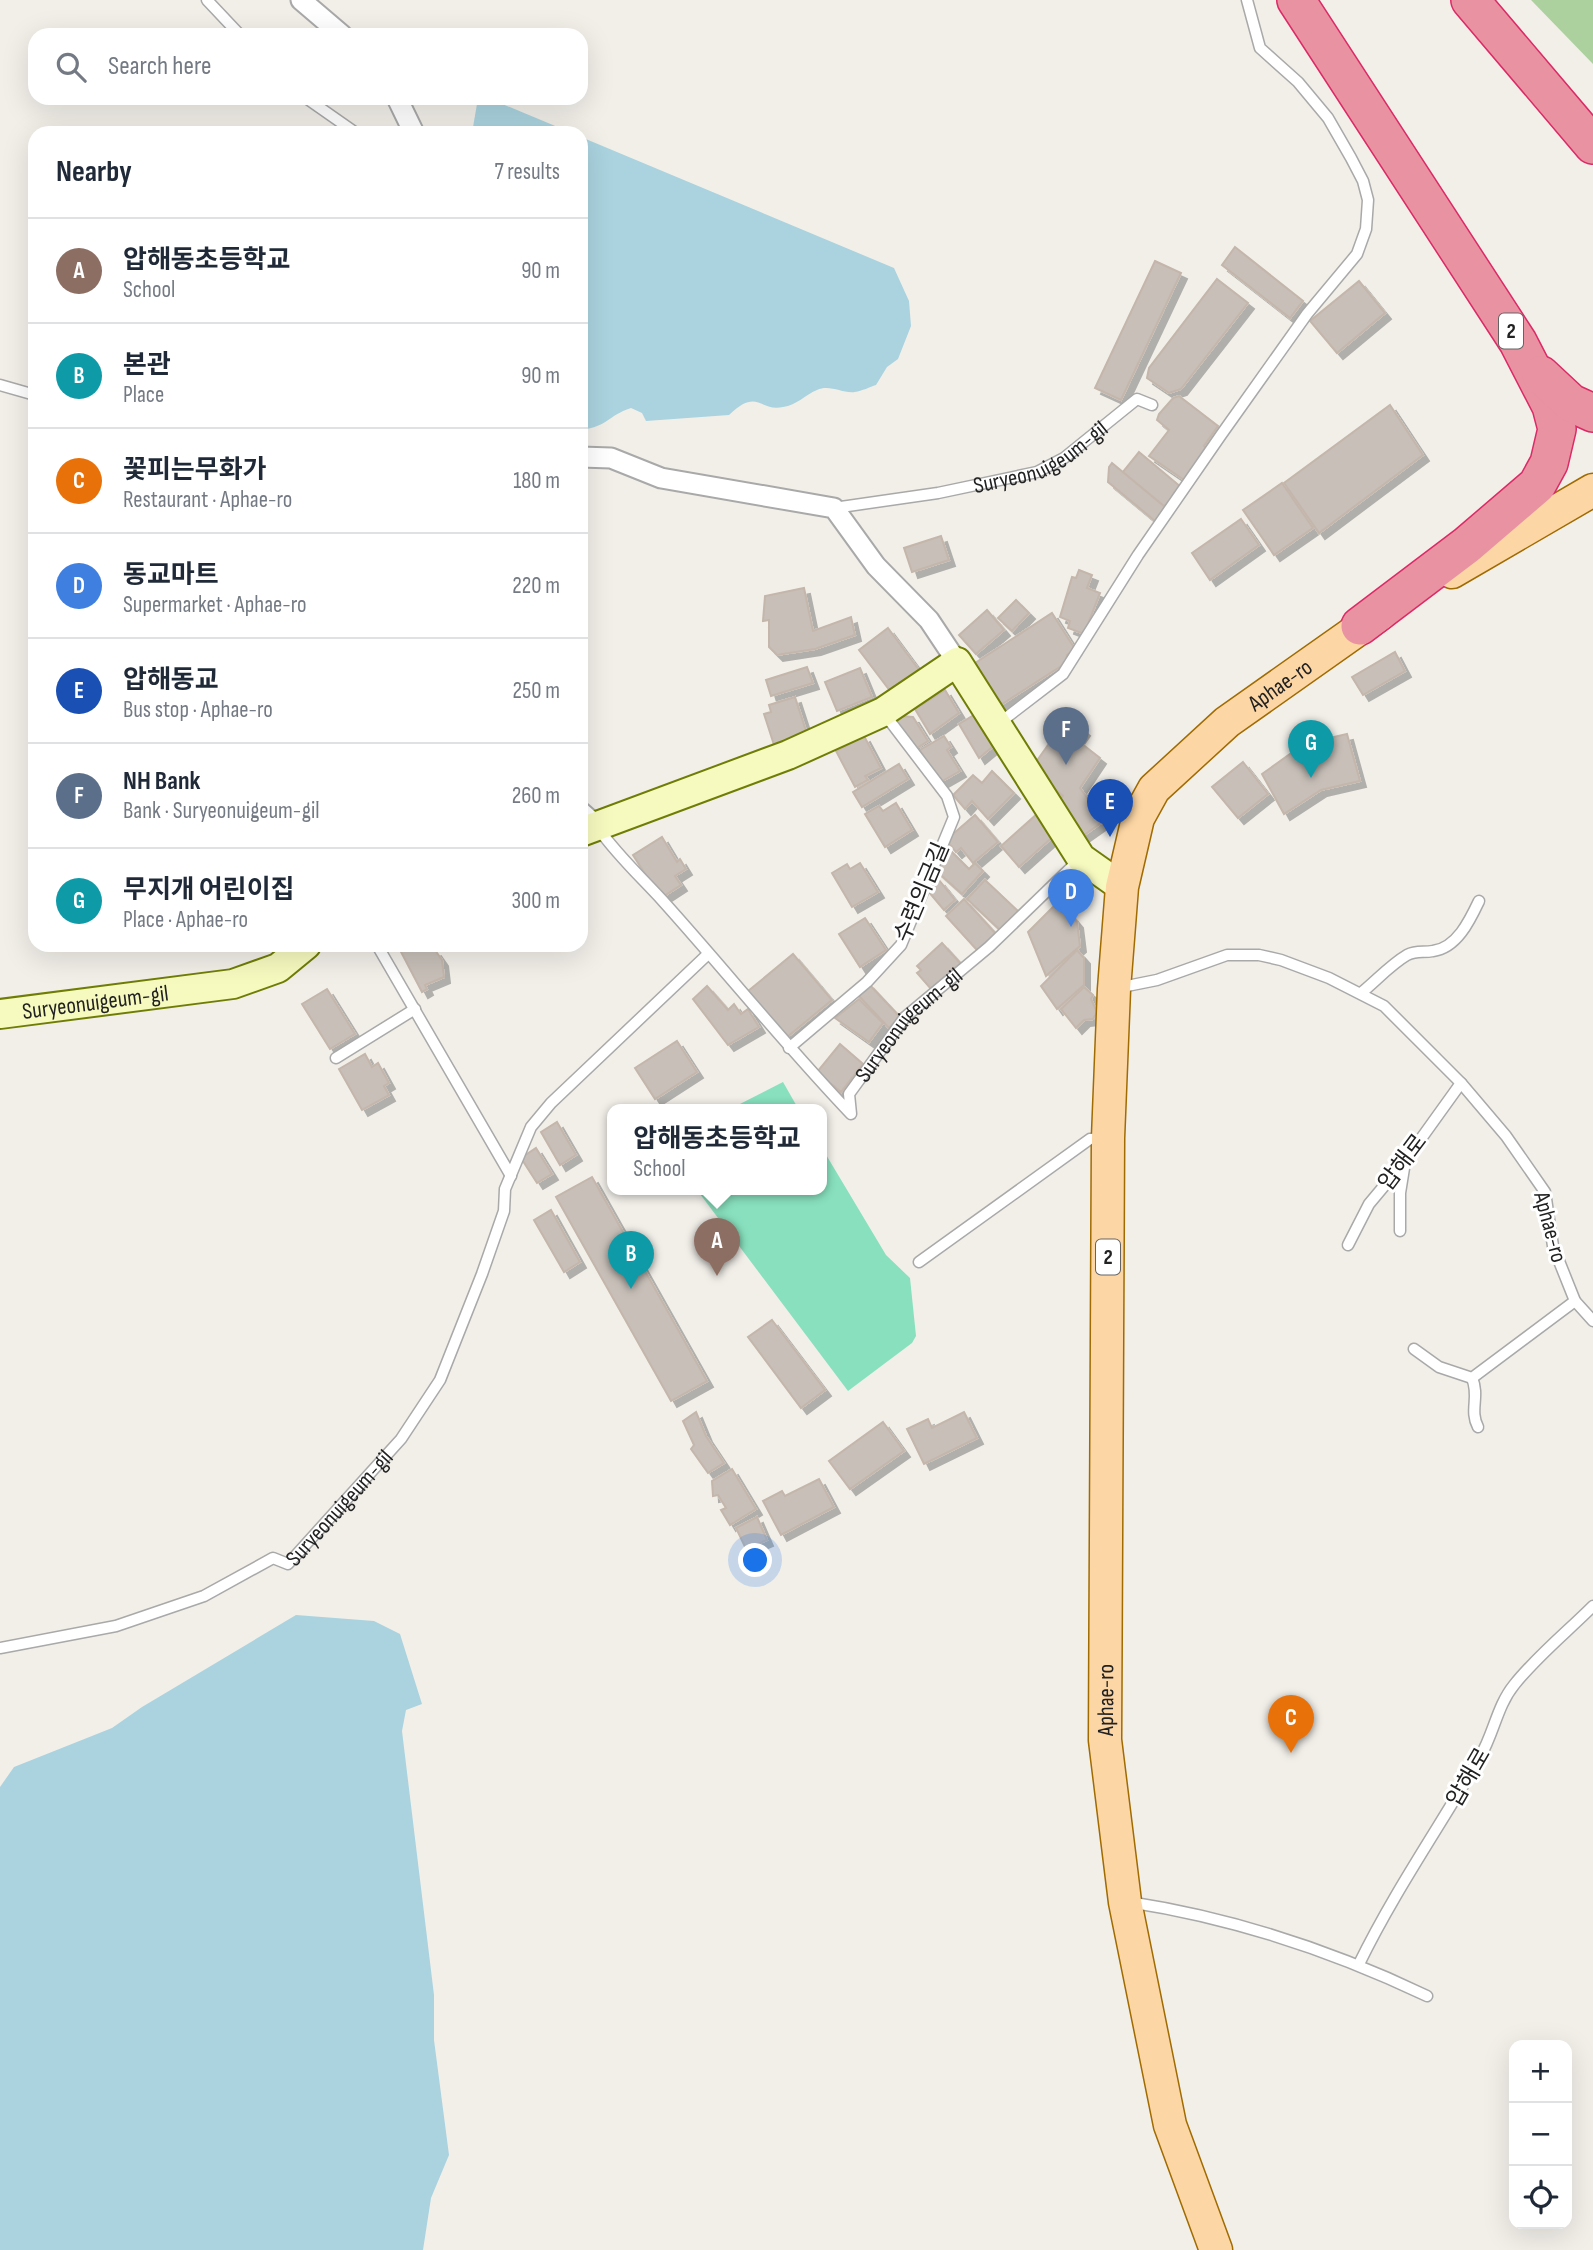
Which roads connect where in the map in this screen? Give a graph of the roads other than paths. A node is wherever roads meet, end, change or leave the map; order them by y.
1 (207, 0) edge
2 (301, 0) edge
3 (1247, 0) edge
4 (1296, 0) edge
5 (1470, 0) edge
6 (233, 28) edge
7 (334, 28) edge
8 (316, 105) edge
9 (400, 105) edge
10 (346, 126) edge
11 (411, 126) edge
12 (1593, 145) edge
13 (1518, 342) junction
14 (0, 385) edge
15 (28, 393) edge
16 (1152, 405) dead end
17 (1593, 413) edge
18 (588, 457) edge
19 (1593, 490) edge
20 (834, 508) junction
21 (1360, 626) junction
22 (957, 662) junction
23 (883, 712) junction
24 (998, 725) junction
25 (588, 824) edge
26 (588, 825) edge
27 (1081, 858) junction
28 (1122, 887) junction
29 (1479, 901) dead end
30 (297, 952) edge
31 (381, 952) edge
32 (707, 955) junction
33 (1114, 989) junction
34 (1361, 993) junction
35 (415, 1009) junction
36 (0, 1014) edge
37 (789, 1048) junction
38 (336, 1058) dead end
39 (1461, 1083) junction
40 (1108, 1138) junction
41 (1405, 1161) junction
42 (511, 1176) junction
43 (1400, 1231) dead end
44 (1348, 1245) dead end
45 (919, 1262) dead end
46 (1575, 1301) junction
47 (1593, 1321) edge
48 (1414, 1349) dead end
49 (1472, 1378) junction
50 (1478, 1427) dead end
51 (1593, 1606) edge
52 (0, 1648) edge
53 (1125, 1902) junction
54 (1359, 1964) junction
55 (1427, 1996) dead end
56 (1216, 2250) edge

1 - 6 lane
2 - 7 street
3 - 24 lane
4 - 13 highway, 2
5 - 12 highway
8 - 10 lane
9 - 11 street
13 - 17 highway
13 - 21 highway, 2
14 - 15 lane
16 - 20 lane, Suryeonuigeum-gil
18 - 20 street, Suryeonuigeum-gil
19 - 21 main road, Aphae-ro / 2
20 - 22 street
21 - 28 main road, Aphae-ro / 2
22 - 23 street, Suryeonuigeum-gil
22 - 24 street
23 - 25 street, Suryeonuigeum-gil
23 - 37 lane, 수련의금길
24 - 27 street
26 - 32 lane, Suryeonuigeum-gil
27 - 28 street
27 - 37 lane, Suryeonuigeum-gil
28 - 33 main road, Aphae-ro / 2
29 - 34 lane
30 - 36 street, Suryeonuigeum-gil
31 - 35 lane
32 - 37 lane, Suryeonuigeum-gil
32 - 42 lane, Suryeonuigeum-gil
33 - 34 lane, Aphae-ro
33 - 40 main road, Aphae-ro / 2
34 - 39 lane, Aphae-ro
35 - 38 lane
35 - 42 lane
39 - 41 lane, 압해로
39 - 46 lane, Aphae-ro
40 - 45 lane
40 - 53 main road, Aphae-ro / 2
41 - 43 lane
41 - 44 lane, 압해로
42 - 52 lane, Suryeonuigeum-gil
46 - 47 lane, Aphae-ro
46 - 49 lane
48 - 49 lane
49 - 50 lane
51 - 54 lane, 압해로
53 - 54 lane
53 - 56 main road, Aphae-ro / 2
54 - 55 lane

